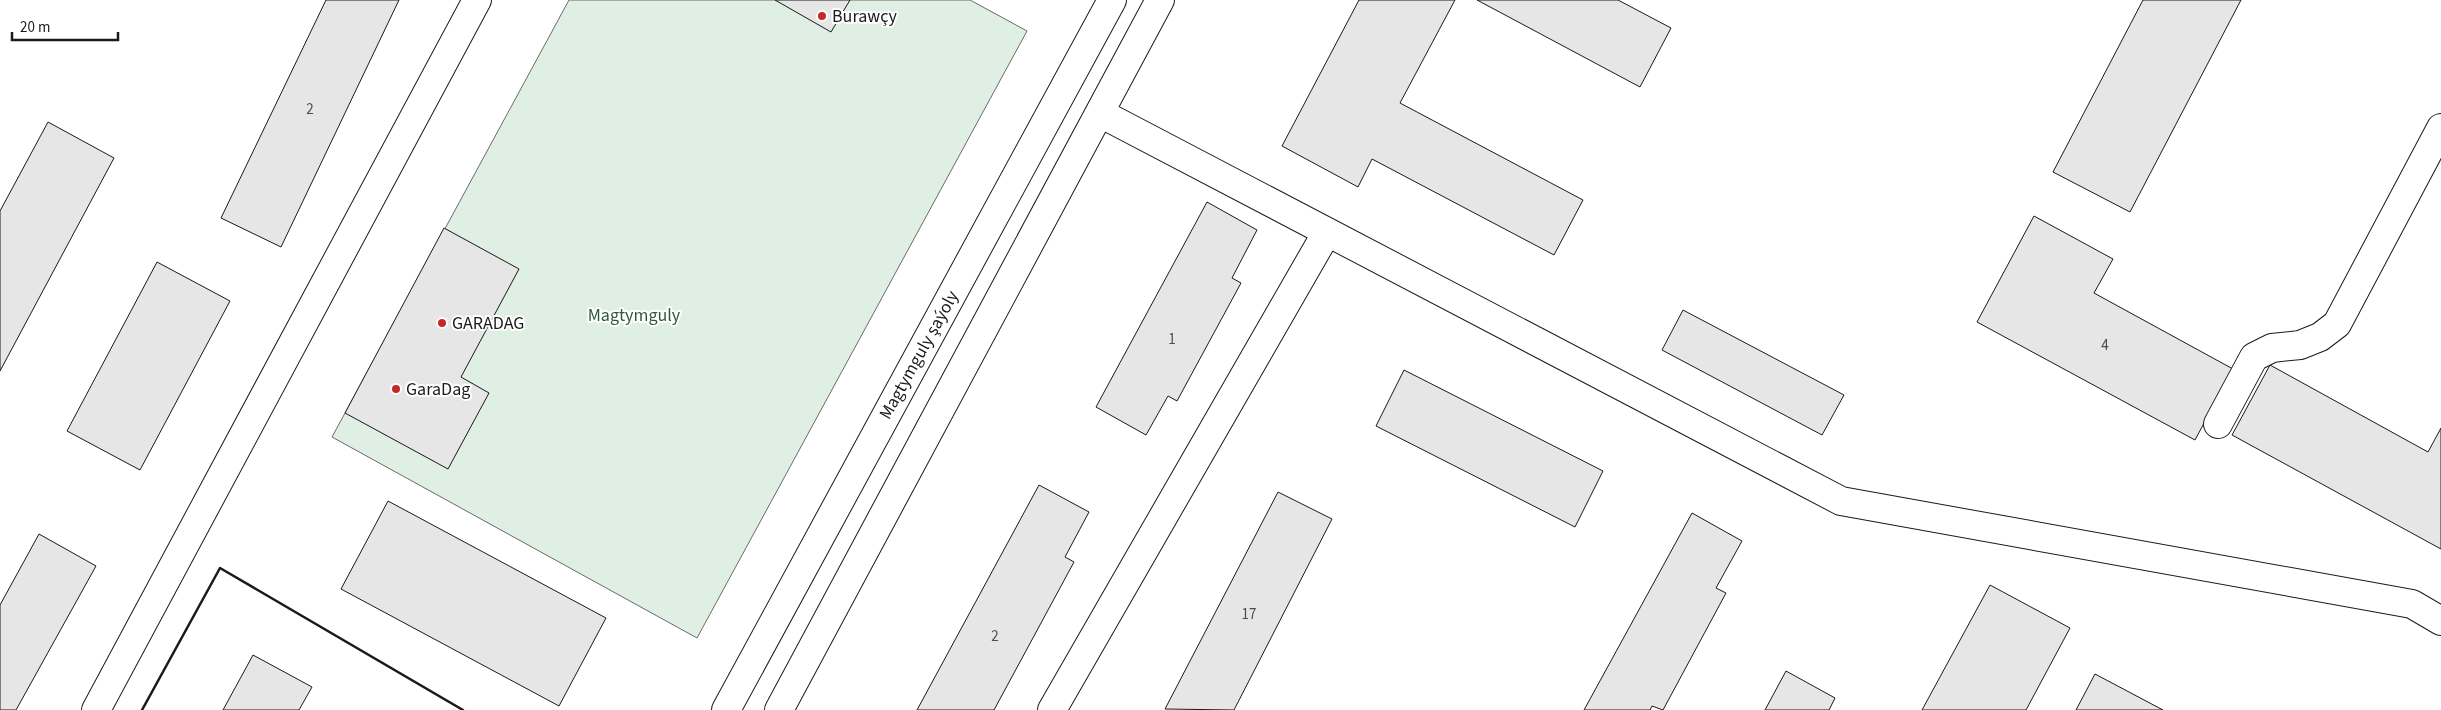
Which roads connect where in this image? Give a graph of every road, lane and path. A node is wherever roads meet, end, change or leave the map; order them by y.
1 (477, 0) edge
2 (1112, 0) edge
3 (1160, 0) edge
4 (1100, 113) junction
5 (2441, 128) edge
6 (1327, 232) junction
7 (2218, 424) dead end
8 (2441, 621) edge
9 (96, 710) edge
10 (726, 710) edge
11 (779, 710) edge
12 (1052, 710) edge

1 - 9 street
2 - 10 street, Magtymguly şaýoly
3 - 4 street
4 - 6 street
4 - 11 street
5 - 7 street
6 - 8 street
6 - 12 street

